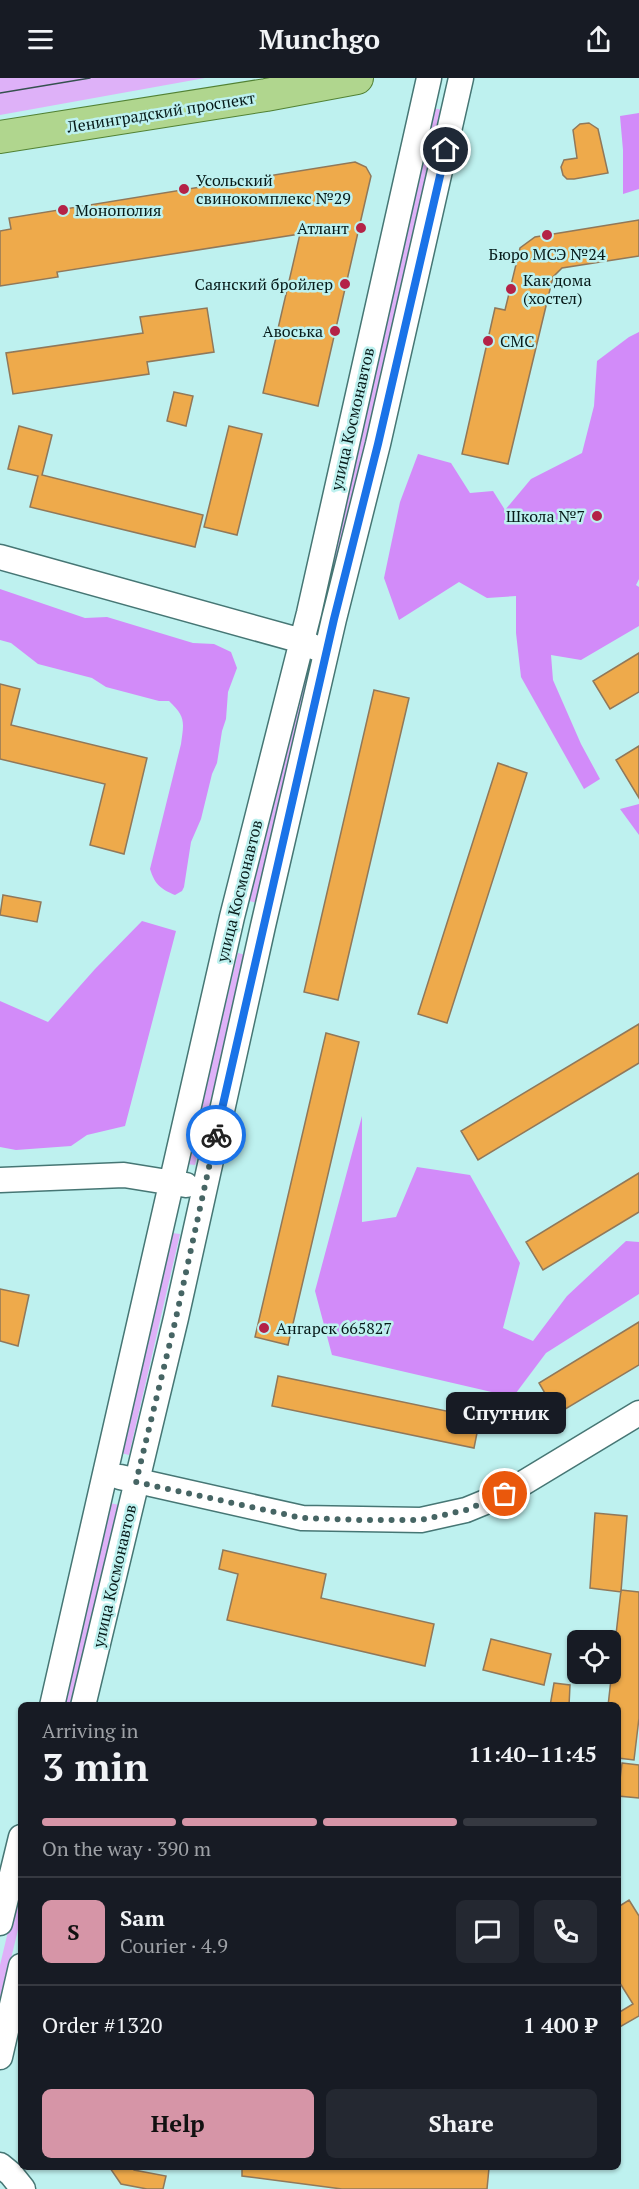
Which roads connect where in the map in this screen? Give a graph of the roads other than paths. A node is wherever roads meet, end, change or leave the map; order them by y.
1 (357, 78) edge
2 (429, 78) edge
3 (461, 78) edge
4 (0, 137) edge
5 (0, 557) edge
6 (302, 641) junction
7 (326, 653) junction
8 (0, 1180) edge
9 (171, 1182) junction
10 (204, 1188) junction
11 (639, 1413) edge
12 (106, 1473) junction
13 (136, 1482) junction
14 (53, 1702) edge
15 (84, 1702) edge
16 (18, 1849) edge
17 (0, 1923) edge
18 (18, 1979) edge
19 (0, 2057) edge
20 (0, 2150) edge
21 (11, 2176) edge

1 - 4 main road, Ленинградский проспект
2 - 6 street, улица Космонавтов
3 - 7 street, улица Космонавтов
5 - 6 street
6 - 7 street
6 - 9 street, улица Космонавтов
7 - 10 street, улица Космонавтов
8 - 9 street
9 - 10 street
9 - 12 street, улица Космонавтов
10 - 13 street, улица Космонавтов
11 - 13 street
12 - 13 street
12 - 14 street, улица Космонавтов
13 - 15 street, улица Космонавтов
16 - 17 street
18 - 19 street
20 - 21 street

